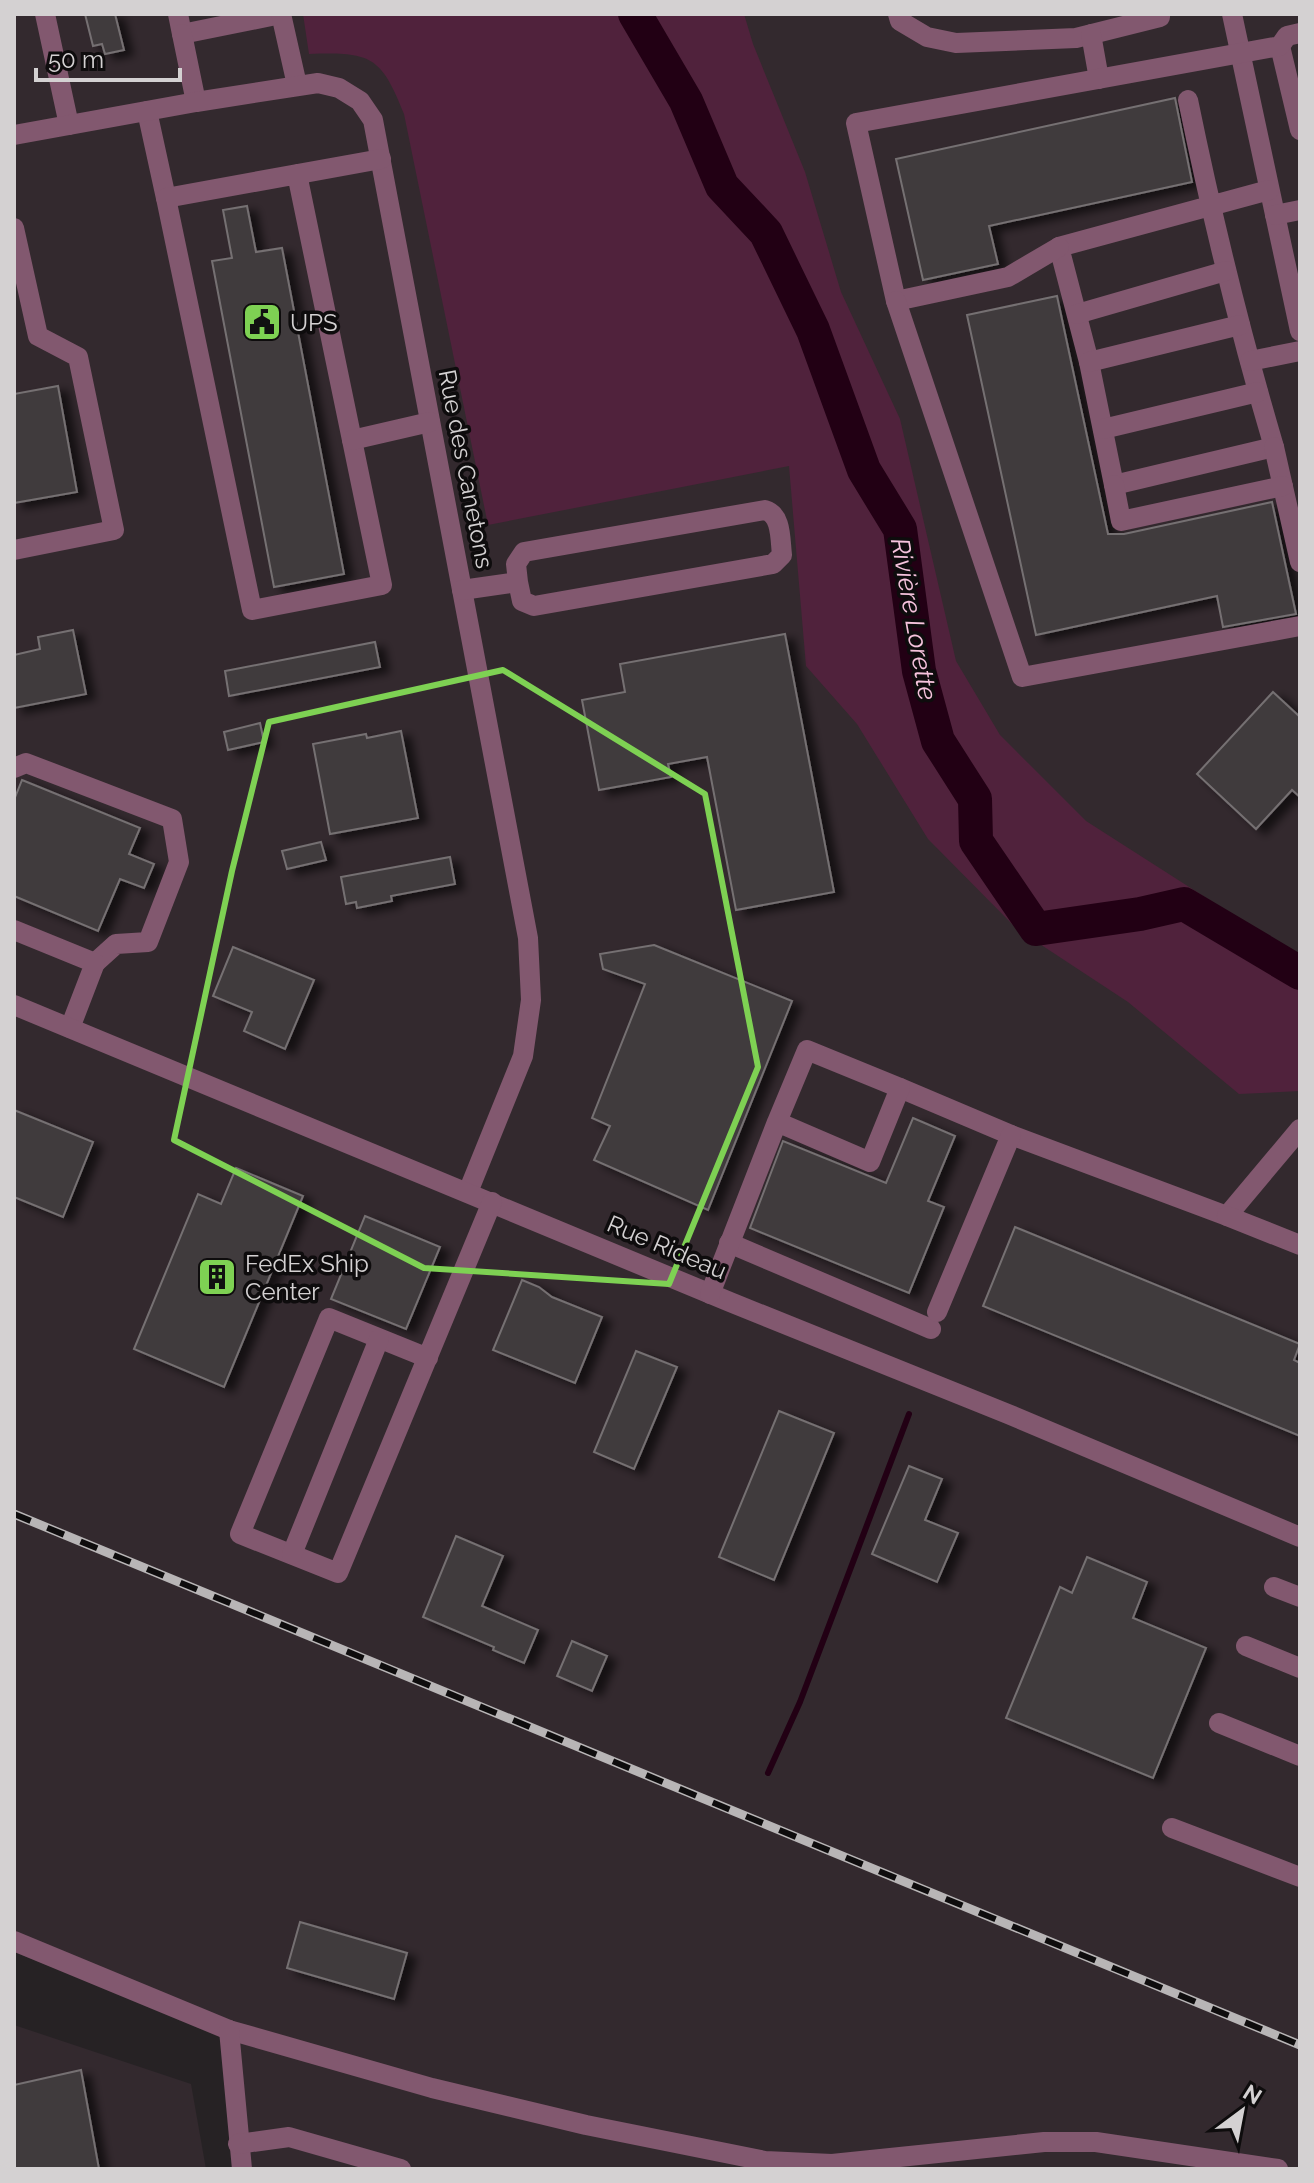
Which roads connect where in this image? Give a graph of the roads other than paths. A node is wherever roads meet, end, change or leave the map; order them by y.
1 (45, 14) edge
2 (281, 14) edge
3 (898, 14) edge
4 (1232, 14) edge
5 (1283, 14) edge
6 (1165, 15) edge
7 (180, 24) edge
8 (1091, 34) junction
9 (1289, 38) edge
10 (1240, 54) junction
11 (1099, 79) junction
12 (297, 85) junction
13 (1188, 100) dead end
14 (196, 102) junction
15 (147, 111) junction
16 (69, 125) junction
17 (1300, 130) edge
18 (14, 135) edge
19 (381, 159) junction
20 (297, 174) junction
21 (1269, 190) junction
22 (166, 198) junction
23 (1210, 205) junction
24 (1300, 210) edge
25 (1275, 215) junction
26 (14, 228) edge
27 (1059, 247) junction
28 (1292, 260) edge
29 (1226, 271) junction
30 (896, 301) junction
31 (1077, 314) junction
32 (24, 318) edge
33 (1240, 325) junction
34 (1300, 331) edge
35 (1300, 351) edge
36 (1250, 361) junction
37 (1089, 362) junction
38 (1258, 392) junction
39 (430, 422) junction
40 (1103, 429) junction
41 (352, 440) junction
42 (1274, 447) junction
43 (1114, 485) junction
44 (1283, 486) junction
45 (14, 550) edge
46 (1300, 562) edge
47 (518, 582) junction
48 (462, 590) junction
49 (1300, 626) edge
50 (14, 768) edge
51 (14, 930) edge
52 (95, 963) junction
53 (14, 1005) edge
54 (70, 1028) junction
55 (900, 1088) junction
56 (777, 1122) junction
57 (1300, 1129) edge
58 (1011, 1135) junction
59 (468, 1192) junction
60 (492, 1202) junction
61 (1227, 1216) junction
62 (729, 1243) junction
63 (1300, 1245) edge
64 (710, 1294) junction
65 (379, 1339) junction
66 (428, 1358) junction
67 (1300, 1537) edge
68 (292, 1554) junction
69 (1274, 1587) dead end
70 (1300, 1597) edge
71 (1246, 1646) dead end
72 (1300, 1668) edge
73 (1219, 1723) dead end
74 (1300, 1756) edge
75 (1172, 1828) dead end
76 (1300, 1877) edge
77 (14, 1941) edge
78 (229, 2030) junction
79 (238, 2144) junction
80 (242, 2169) edge
81 (401, 2169) edge
82 (1278, 2169) edge

1 - 16 street
2 - 7 street
2 - 12 street
3 - 8 street
4 - 10 street
5 - 9 street
6 - 8 street
7 - 14 street
8 - 11 street
9 - 10 street
9 - 17 street
10 - 11 street
10 - 21 street
11 - 30 street
12 - 14 street, Rue des Canetons
12 - 19 street, Rue des Canetons
13 - 23 street
14 - 15 street, Rue des Canetons
15 - 16 street, Rue des Canetons
15 - 22 street
16 - 18 street, Rue des Canetons
19 - 20 street
19 - 39 street, Rue des Canetons
20 - 22 street
20 - 41 street
21 - 23 street
21 - 25 street
22 - 41 street
23 - 27 street
23 - 29 street
24 - 25 street
25 - 28 street
26 - 32 street
27 - 30 street
27 - 31 street
28 - 34 street
29 - 31 street
29 - 33 street
30 - 49 street
31 - 37 street
32 - 45 street
33 - 36 street
33 - 37 street
35 - 36 street
36 - 38 street
37 - 40 street
38 - 40 street
38 - 42 street
39 - 41 street
39 - 48 street, Rue des Canetons
40 - 43 street
42 - 43 street
42 - 44 street
43 - 44 street
44 - 46 street
47 - 47 street
47 - 48 street
48 - 59 street, Rue des Canetons
50 - 52 street
51 - 52 street
52 - 54 street
53 - 54 street, Rue Rideau
54 - 59 street, Rue Rideau
55 - 56 street
55 - 56 street
55 - 58 street
56 - 62 street
57 - 61 street
58 - 61 street
58 - 62 street
59 - 60 street, Rue Rideau
60 - 64 street, Rue Rideau
60 - 66 street
61 - 63 street
62 - 64 street
64 - 67 street, Rue Rideau
65 - 66 street
65 - 68 street
65 - 68 street
66 - 68 street
69 - 70 street
71 - 72 street
73 - 74 street
75 - 76 street
77 - 78 street
78 - 79 street
78 - 82 street
79 - 80 street
79 - 81 street

